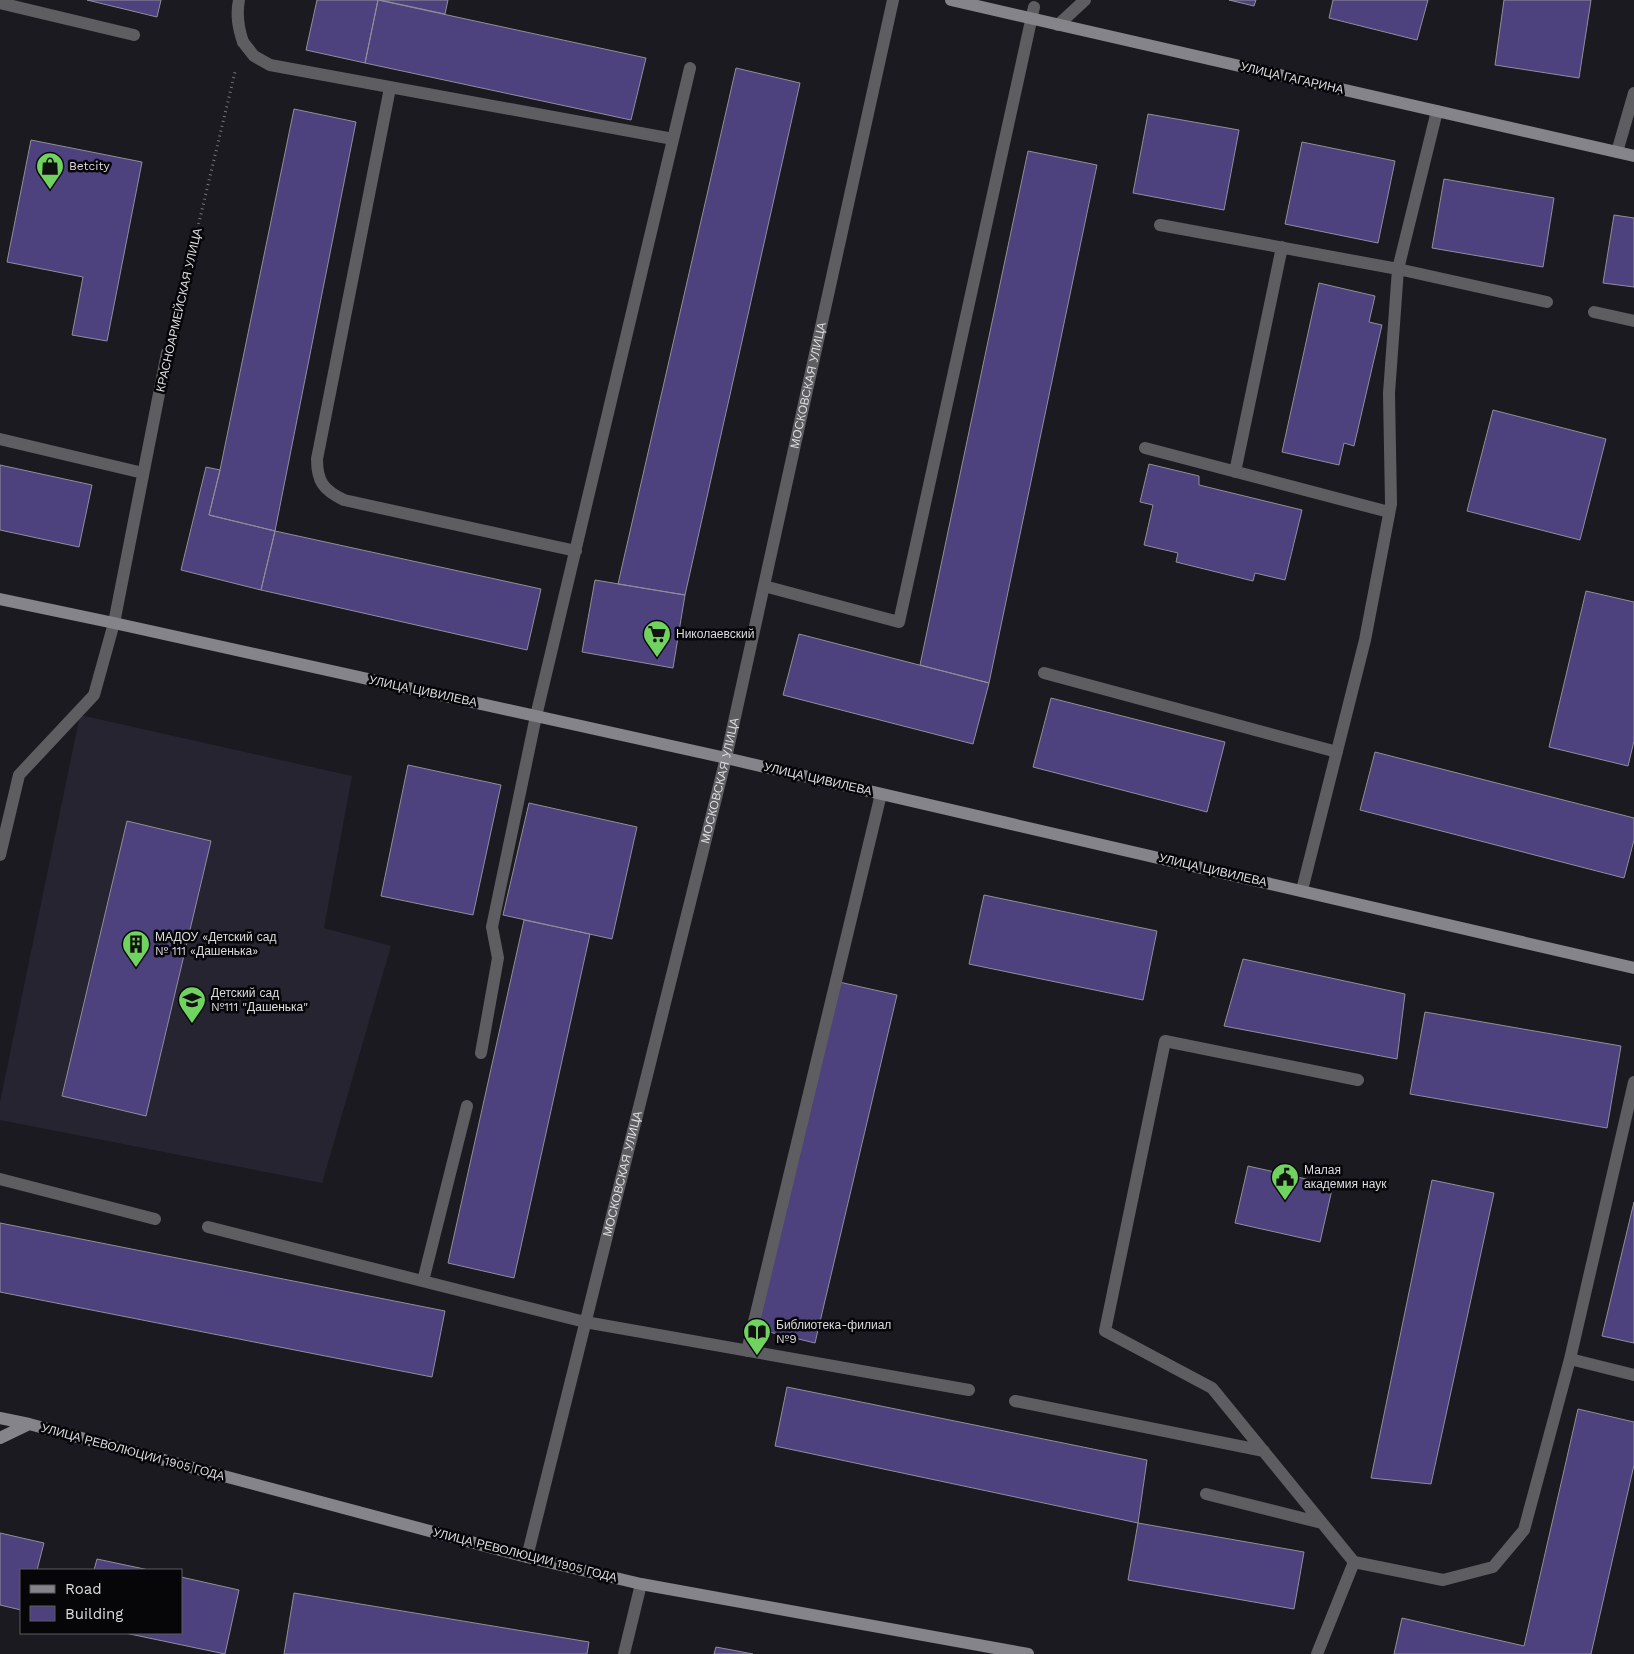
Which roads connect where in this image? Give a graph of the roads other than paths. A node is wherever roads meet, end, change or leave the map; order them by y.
1 (239, 0) edge
2 (893, 0) edge
3 (951, 0) edge
4 (1085, 0) edge
5 (0, 3) edge
6 (1033, 13) junction
7 (1058, 25) junction
8 (134, 35) dead end
9 (690, 68) dead end
10 (390, 88) junction
11 (1634, 93) edge
12 (1437, 111) junction
13 (673, 139) junction
14 (1617, 152) junction
15 (1634, 156) edge
16 (1160, 225) dead end
17 (1282, 247) junction
18 (1398, 269) junction
19 (1547, 302) dead end
20 (1594, 312) dead end
21 (1634, 321) edge
22 (168, 353) road end
23 (0, 438) edge
24 (1145, 448) dead end
25 (1235, 472) junction
26 (143, 473) junction
27 (1389, 512) junction
28 (576, 551) junction
29 (764, 586) junction
30 (0, 600) edge
31 (114, 623) junction
32 (1044, 673) dead end
33 (536, 716) junction
34 (1337, 752) junction
35 (726, 758) junction
36 (881, 794) junction
37 (0, 855) edge
38 (1302, 890) junction
39 (1634, 968) edge
40 (480, 1053) dead end
41 (1358, 1080) dead end
42 (1634, 1082) edge
43 (467, 1106) dead end
44 (0, 1179) edge
45 (155, 1219) dead end
46 (208, 1227) dead end
47 (423, 1281) junction
48 (585, 1322) junction
49 (748, 1350) junction
50 (1570, 1359) junction
51 (1634, 1375) edge
52 (969, 1390) dead end
53 (1014, 1402) dead end
54 (0, 1418) edge
55 (29, 1424) junction
56 (0, 1438) edge
57 (1264, 1452) junction
58 (1206, 1494) dead end
59 (1322, 1523) junction
60 (527, 1557) junction
61 (1354, 1562) junction
62 (641, 1584) junction
63 (624, 1654) edge
64 (1028, 1654) edge
65 (1317, 1654) edge

1 - 10 street
2 - 29 street, МОСКОВСКАЯ УЛИЦА
3 - 6 street, УЛИЦА ГАГАРИНА
4 - 7 street
5 - 8 street
6 - 7 street, УЛИЦА ГАГАРИНА
6 - 29 street
7 - 12 street, УЛИЦА ГАГАРИНА
9 - 13 street
10 - 13 street
10 - 28 street
11 - 14 street
12 - 14 street, УЛИЦА ГАГАРИНА
12 - 18 street
13 - 28 street
14 - 15 street, УЛИЦА ГАГАРИНА
16 - 17 street
17 - 18 street
17 - 25 street
18 - 19 street
18 - 27 street
20 - 21 street
22 - 26 street, КРАСНОАРМЕЙСКАЯ УЛИЦА
23 - 26 street
24 - 25 street
25 - 27 street
26 - 31 street, КРАСНОАРМЕЙСКАЯ УЛИЦА
27 - 34 street
28 - 33 street
29 - 35 street, МОСКОВСКАЯ УЛИЦА
30 - 31 street, УЛИЦА ЦИВИЛЕВА
31 - 33 street, УЛИЦА ЦИВИЛЕВА
31 - 37 street, КРАСНОАРМЕЙСКАЯ УЛИЦА
32 - 34 street
33 - 35 street, УЛИЦА ЦИВИЛЕВА
33 - 40 street
34 - 38 street
35 - 36 street, УЛИЦА ЦИВИЛЕВА
35 - 48 street, МОСКОВСКАЯ УЛИЦА
36 - 38 street, УЛИЦА ЦИВИЛЕВА
36 - 49 street
38 - 39 street, УЛИЦА ЦИВИЛЕВА
41 - 57 street
42 - 50 street
43 - 47 street
44 - 45 street
46 - 47 street
47 - 48 street
48 - 49 street
48 - 60 street, МОСКОВСКАЯ УЛИЦА
49 - 52 street
50 - 51 street
50 - 61 street
53 - 57 street
54 - 55 street, УЛИЦА РЕВОЛЮЦИИ 1905 ГОДА
55 - 56 street, УЛИЦА РЕВОЛЮЦИИ 1905 ГОДА
55 - 60 street, УЛИЦА РЕВОЛЮЦИИ 1905 ГОДА
57 - 59 street
58 - 59 street
59 - 61 street
60 - 62 street, УЛИЦА РЕВОЛЮЦИИ 1905 ГОДА
61 - 65 street
62 - 63 street
62 - 64 street, УЛИЦА РЕВОЛЮЦИИ 1905 ГОДА

